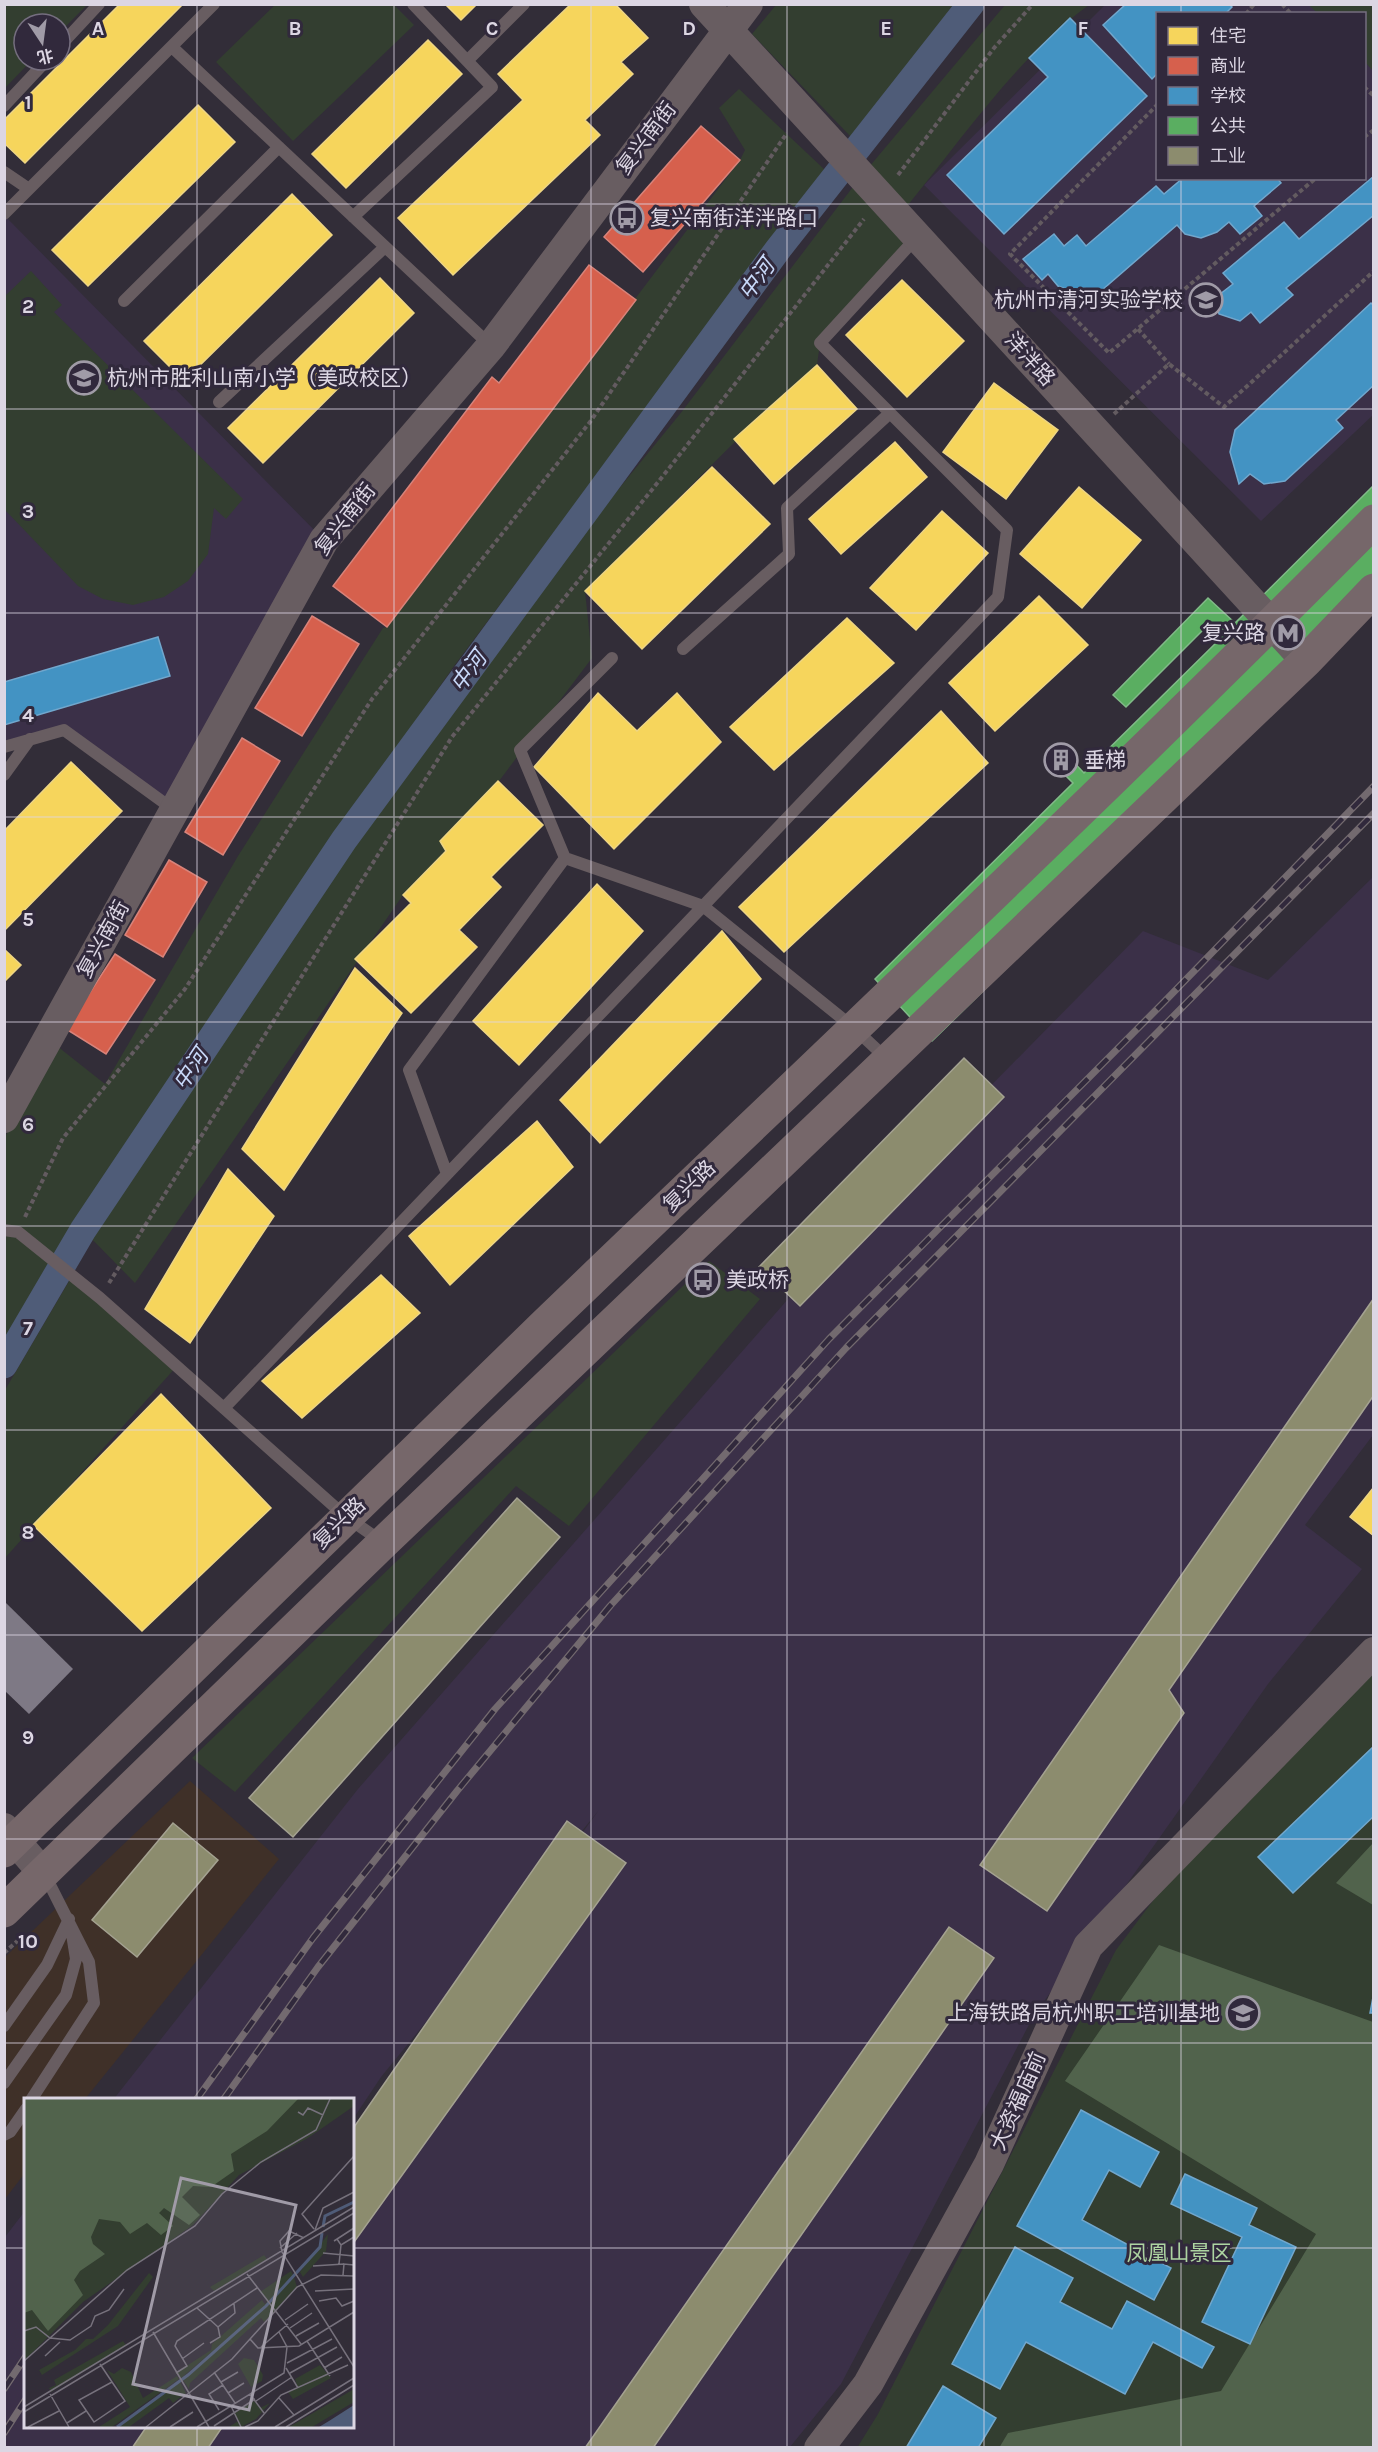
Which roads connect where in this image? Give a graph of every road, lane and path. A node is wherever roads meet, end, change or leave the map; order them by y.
1 (99, 4) edge
2 (214, 4) edge
3 (413, 4) edge
4 (524, 4) edge
5 (704, 4) edge
6 (748, 4) edge
7 (1034, 4) edge
8 (728, 29) junction
9 (72, 33) edge
10 (172, 47) junction
11 (467, 61) junction
12 (36, 72) edge
13 (4, 105) edge
14 (1156, 106) edge
15 (803, 110) junction
16 (279, 147) junction
17 (4, 172) edge
18 (1314, 180) edge
19 (29, 189) junction
20 (882, 197) junction
21 (4, 214) edge
22 (353, 217) junction
23 (918, 236) junction
24 (385, 247) junction
25 (1374, 271) edge
26 (124, 301) dead end
27 (1138, 329) junction
28 (491, 346) junction
29 (1170, 364) junction
30 (219, 402) dead end
31 (890, 413) junction
32 (1095, 430) junction
33 (1374, 521) edge
34 (1374, 590) edge
35 (1272, 624) junction
36 (683, 649) dead end
37 (612, 658) dead end
38 (1306, 661) junction
39 (30, 739) junction
40 (4, 747) edge
41 (4, 775) edge
42 (174, 810) junction
43 (565, 858) junction
44 (703, 906) junction
45 (855, 1028) junction
46 (889, 1060) junction
47 (4, 1118) edge
48 (447, 1174) junction
49 (4, 1230) edge
50 (18, 1232) junction
51 (100, 1298) junction
52 (224, 1408) junction
53 (345, 1516) junction
54 (383, 1543) junction
55 (1374, 1652) edge
56 (8, 1840) edge
57 (43, 1873) junction
58 (4, 1911) edge
59 (69, 1919) junction
60 (4, 2026) edge
61 (4, 2083) edge
62 (32, 2098) edge
63 (24, 2112) edge
64 (4, 2135) edge
65 (819, 2448) edge

1 - 9 lane
2 - 10 lane
3 - 11 lane
4 - 11 lane
5 - 8 street, 洋泮路
6 - 8 street, 复兴南街
7 - 20 path
8 - 15 street, 洋泮路
8 - 28 street, 复兴南街
10 - 16 lane
10 - 19 lane
11 - 22 lane
12 - 13 lane
14 - 27 path
15 - 20 street, 洋泮路
15 - 50 path
16 - 22 lane
16 - 26 lane
17 - 19 lane
18 - 27 path
19 - 21 lane
20 - 23 street, 洋泮路
20 - 51 path
22 - 24 lane
23 - 31 lane
23 - 32 street, 洋泮路
24 - 28 lane
24 - 30 lane
25 - 29 path
27 - 29 path
28 - 42 street, 复兴南街
29 - 32 path
31 - 36 lane
31 - 44 lane
32 - 35 street, 洋泮路
33 - 35 main road, 复兴路
34 - 38 main road
35 - 38 street, 洋泮路
35 - 45 main road, 复兴路
37 - 43 lane
38 - 46 main road
39 - 40 lane
39 - 41 lane
39 - 42 lane
42 - 47 street, 复兴南街
43 - 44 lane
43 - 48 lane
44 - 45 lane
44 - 48 lane
45 - 46 lane
45 - 53 main road, 复兴路
46 - 54 main road
48 - 52 lane
49 - 50 lane
50 - 51 lane
51 - 52 lane
52 - 53 lane
53 - 54 lane
53 - 56 main road, 复兴路
54 - 57 main road
55 - 65 street, 大资福庙前
56 - 57 street
57 - 58 main road
57 - 59 lane
59 - 60 lane
59 - 61 lane
59 - 62 lane
63 - 64 lane

